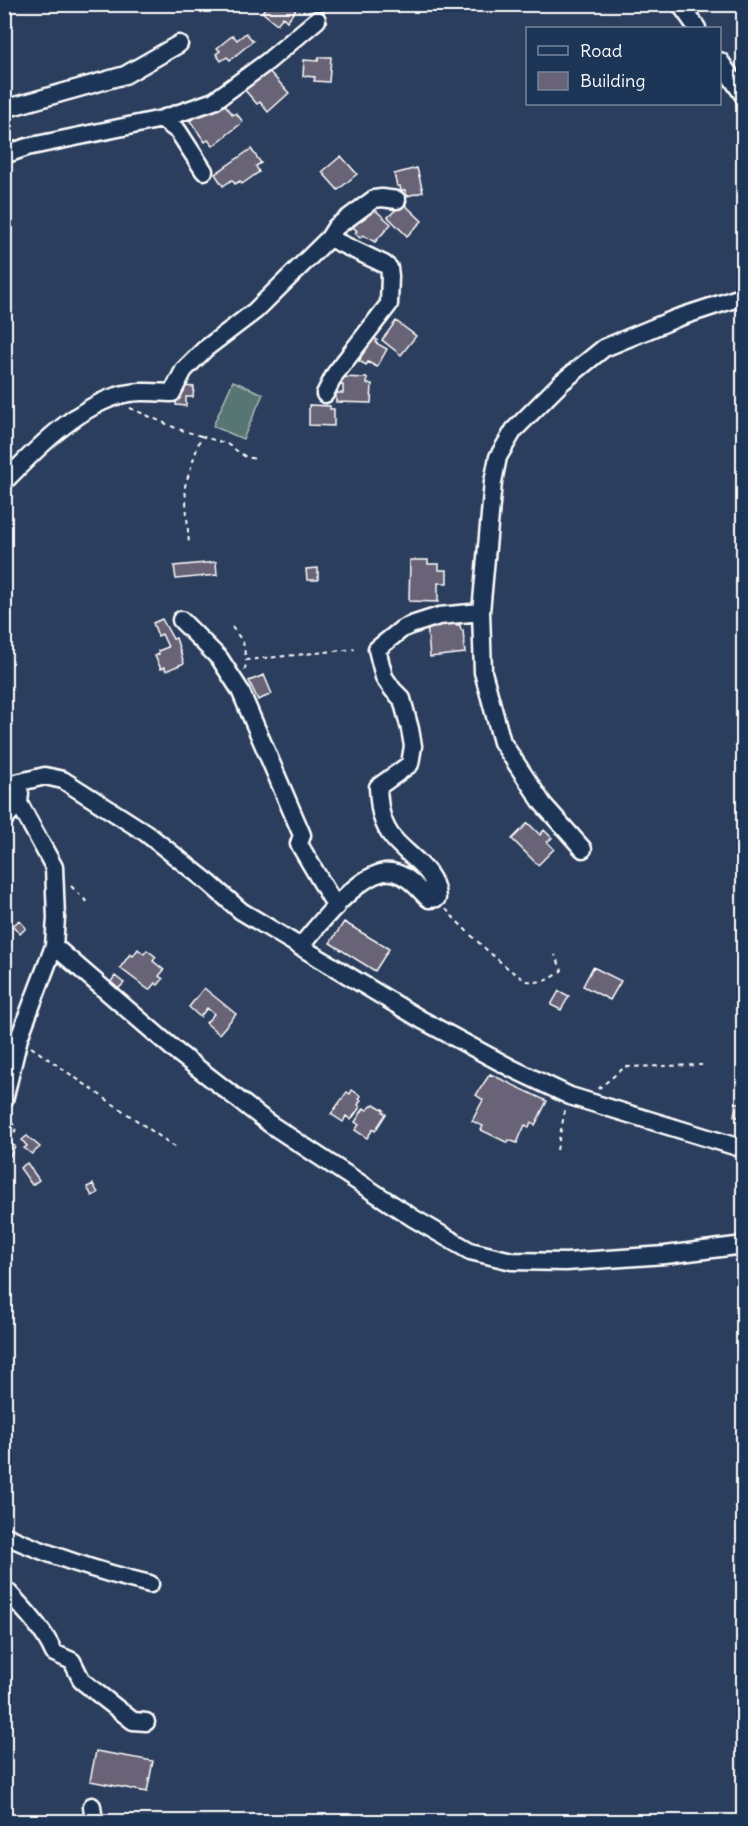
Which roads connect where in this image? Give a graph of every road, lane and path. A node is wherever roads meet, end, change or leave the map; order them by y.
1 (680, 4) edge
2 (317, 20) dead end
3 (696, 27) edge
4 (179, 44) dead end
5 (721, 62) edge
6 (744, 96) edge
7 (4, 109) edge
8 (162, 119) junction
9 (4, 155) edge
10 (204, 171) dead end
11 (397, 200) dead end
12 (328, 238) junction
13 (744, 296) edge
14 (325, 394) dead end
15 (118, 395) junction
16 (201, 436) junction
17 (256, 459) dead end
18 (4, 482) edge
19 (189, 544) dead end
20 (482, 612) junction
21 (181, 620) dead end
22 (232, 627) dead end
23 (355, 649) dead end
24 (246, 660) junction
25 (240, 690) junction
26 (13, 784) edge
27 (19, 803) junction
28 (4, 819) edge
29 (583, 849) dead end
30 (56, 878) junction
31 (437, 898) junction
32 (88, 903) dead end
33 (336, 906) junction
34 (54, 946) junction
35 (300, 947) junction
36 (555, 956) dead end
37 (19, 1038) junction
38 (702, 1065) dead end
39 (570, 1096) junction
40 (4, 1100) edge
41 (591, 1101) junction
42 (4, 1116) edge
43 (14, 1136) dead end
44 (175, 1147) dead end
45 (744, 1149) edge
46 (557, 1150) dead end
47 (744, 1245) edge
48 (4, 1535) edge
49 (150, 1584) dead end
50 (4, 1588) edge
51 (146, 1722) dead end

1 - 3 street
2 - 8 street
4 - 7 street
5 - 6 street
8 - 9 street
8 - 10 street
11 - 12 street
12 - 14 street
12 - 15 street
13 - 20 street
15 - 16 path
15 - 18 street
16 - 17 path
16 - 19 path
20 - 29 street
20 - 31 street
21 - 25 street
22 - 24 path
23 - 24 path
24 - 25 path
25 - 33 street
26 - 27 street
26 - 35 street
27 - 28 street
27 - 30 street
30 - 32 path
30 - 34 street
31 - 33 street
31 - 36 path
33 - 35 street
34 - 37 street
34 - 47 street
35 - 39 street
37 - 40 street
37 - 44 path
38 - 41 path
39 - 41 street
39 - 46 path
41 - 45 street
42 - 43 path
48 - 49 street
50 - 51 street

